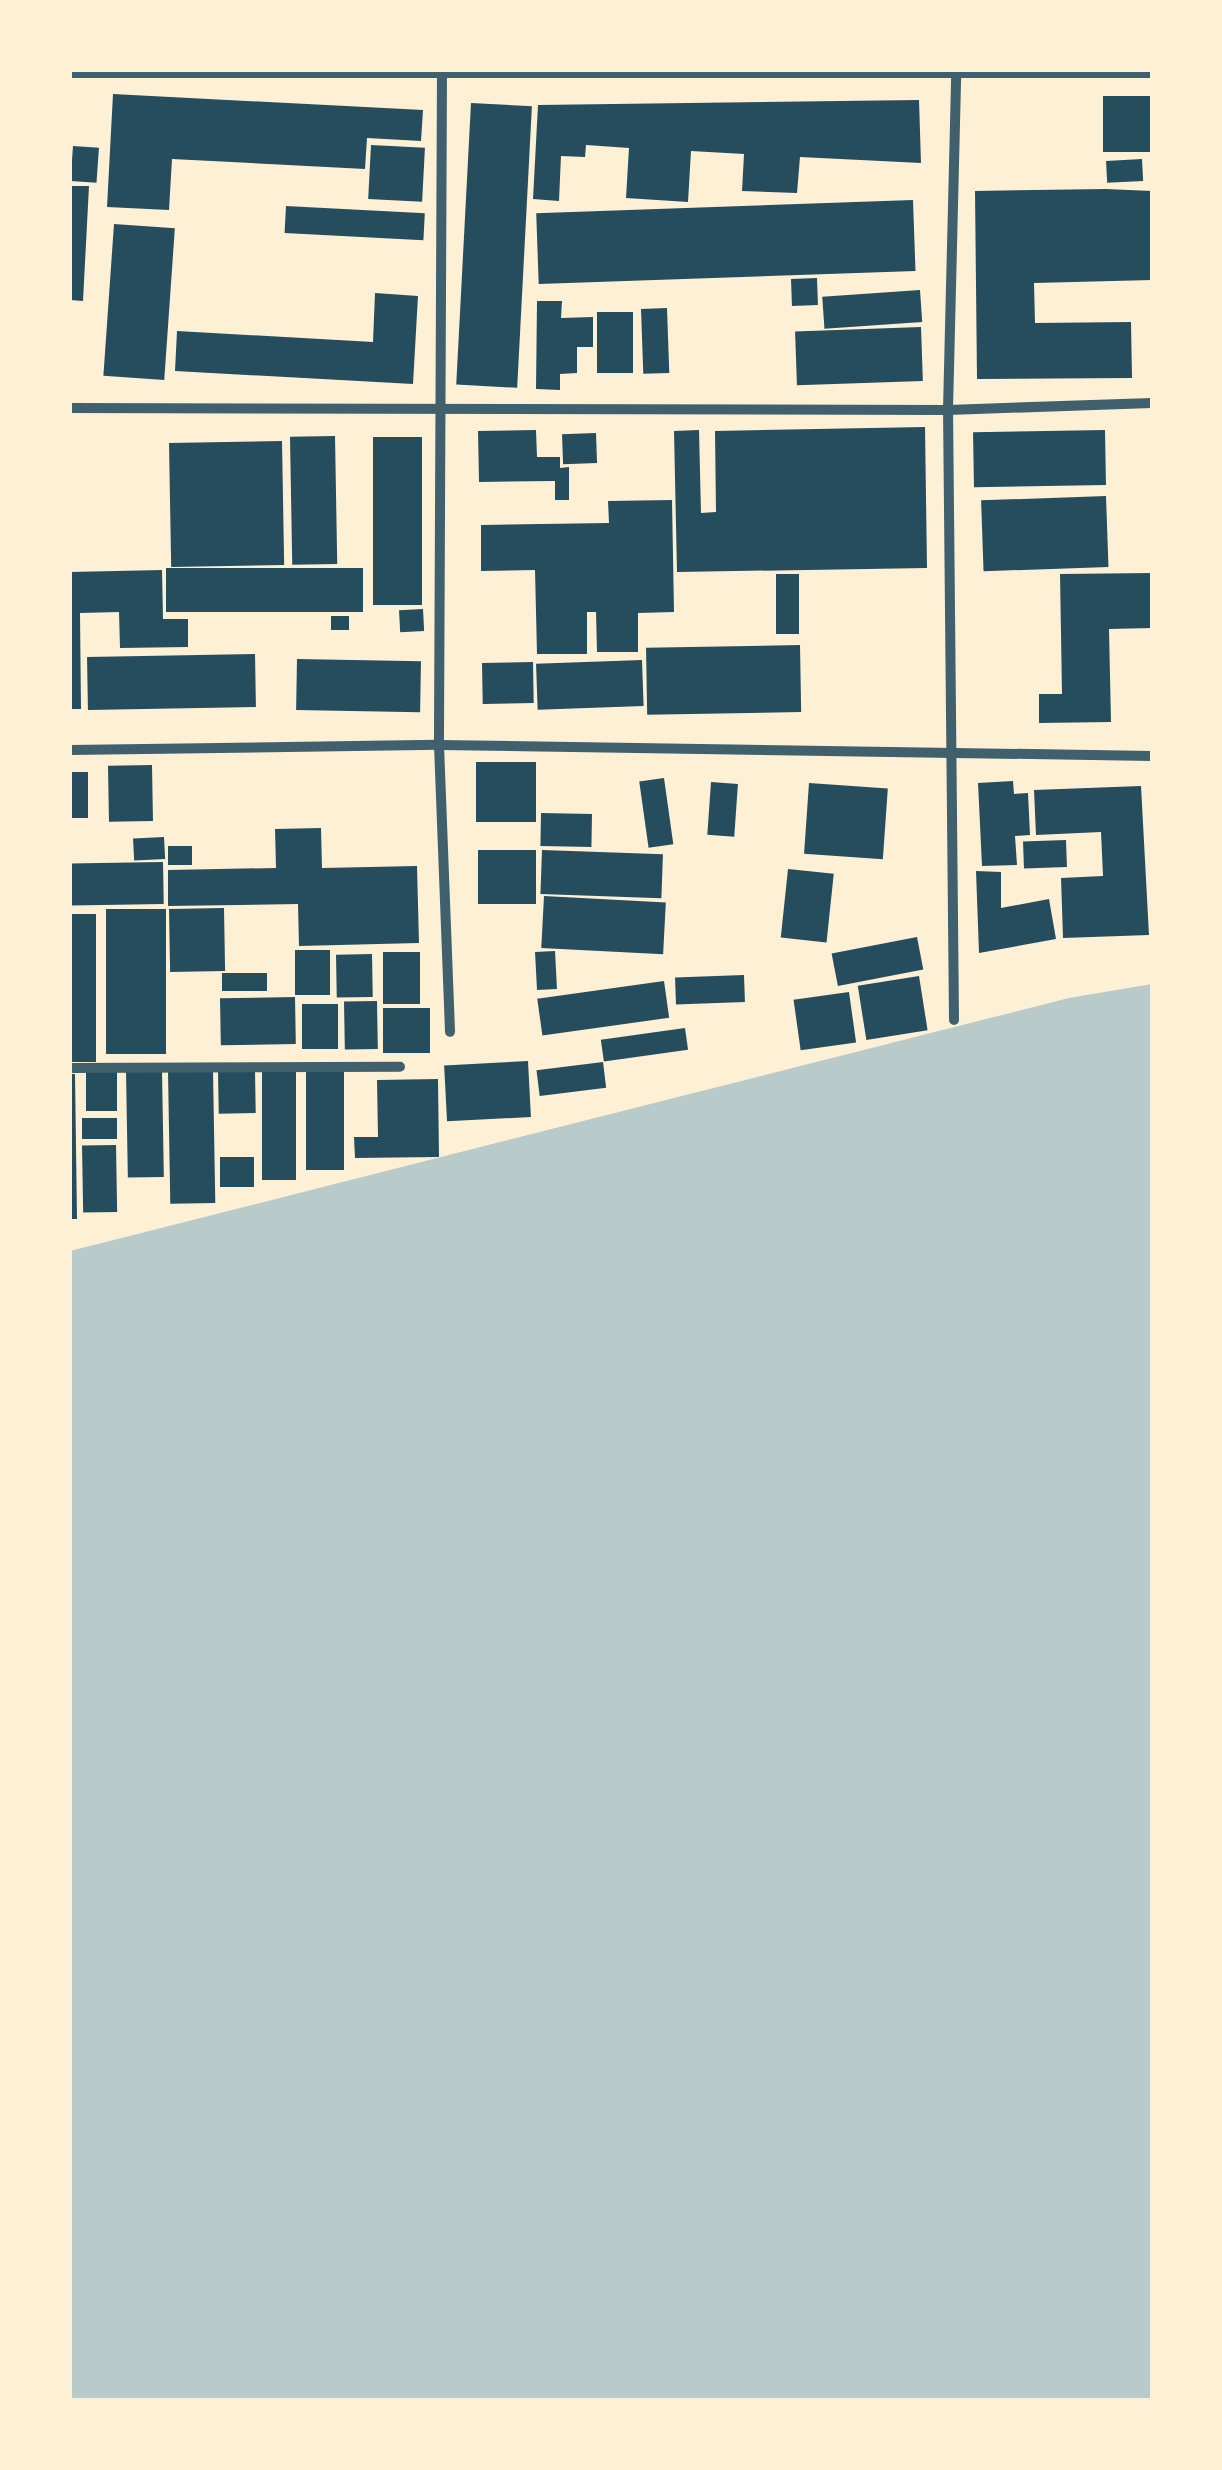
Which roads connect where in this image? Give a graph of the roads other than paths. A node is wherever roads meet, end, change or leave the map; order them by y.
1 (442, 72) edge
2 (956, 73) edge
3 (70, 74) edge
4 (1152, 74) edge
5 (1152, 403) edge
6 (70, 408) edge
7 (437, 408) junction
8 (948, 410) junction
9 (440, 745) junction
10 (70, 750) edge
11 (952, 754) junction
12 (1152, 756) edge
13 (954, 1020) dead end
14 (450, 1032) dead end
15 (70, 1068) edge
16 (400, 1068) dead end

1 - 2 street
1 - 3 street
1 - 7 street
2 - 4 street
2 - 8 street
5 - 8 street
6 - 7 street
7 - 8 street
7 - 9 street
8 - 11 street
9 - 10 street
9 - 11 street
9 - 14 street
11 - 12 street
11 - 13 street
15 - 16 street

